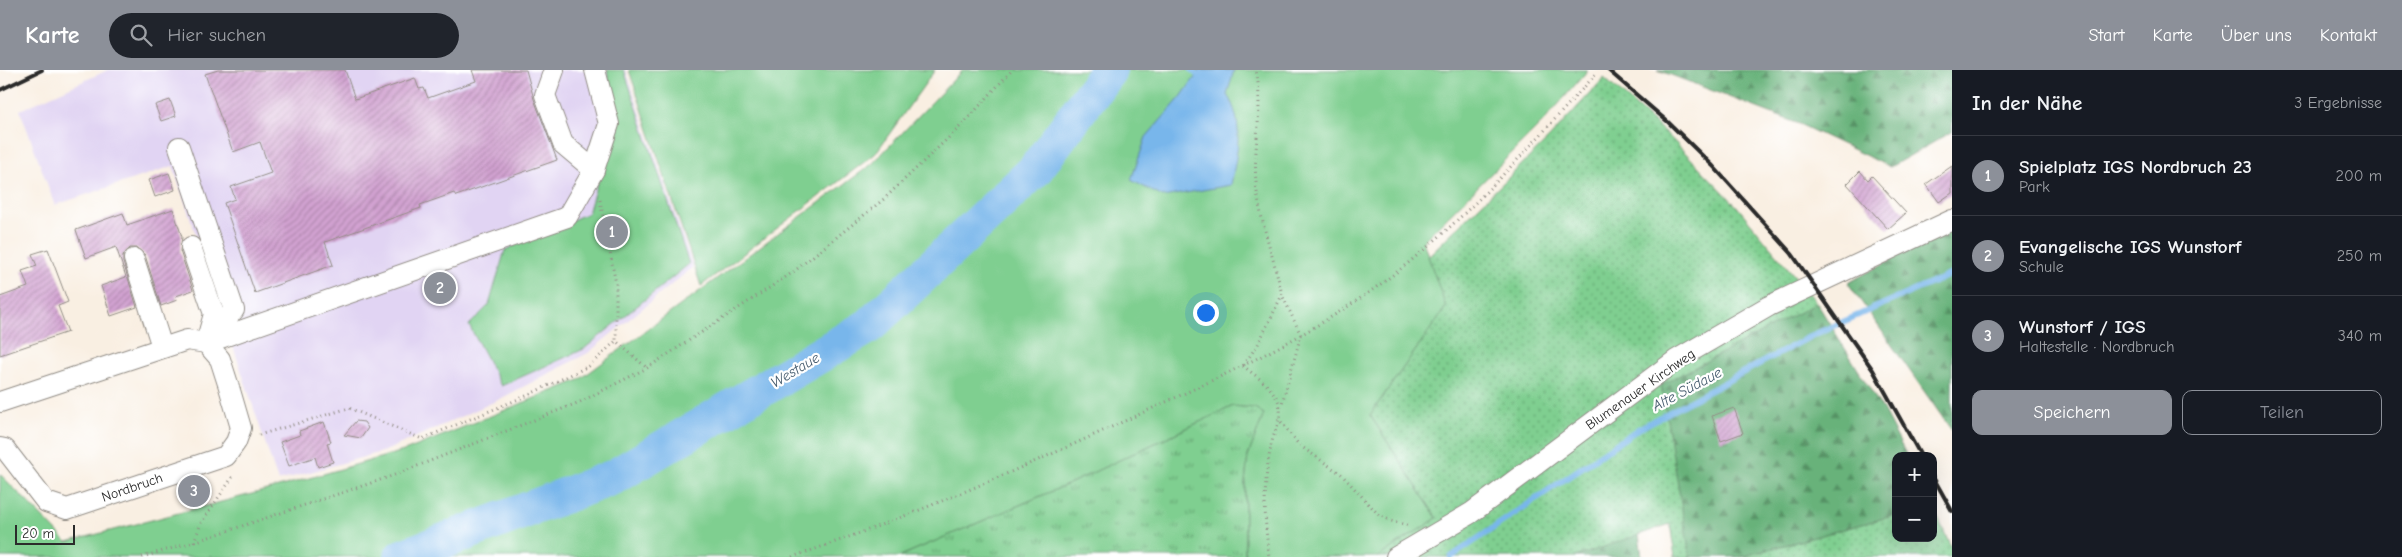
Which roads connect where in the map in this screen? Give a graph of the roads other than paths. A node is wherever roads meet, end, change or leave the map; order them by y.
1 (554, 70) edge
2 (595, 70) edge
3 (179, 147) dead end
4 (594, 170) junction
5 (1952, 220) edge
6 (191, 247) dead end
7 (134, 259) dead end
8 (206, 343) junction
9 (162, 347) junction
10 (0, 402) edge
11 (0, 448) edge
12 (1396, 557) edge

1 - 4 street
2 - 4 street
3 - 8 street
4 - 8 street
5 - 12 street, Blumenauer Kirchweg
6 - 8 street
7 - 9 street
8 - 9 street
8 - 11 street, Nordbruch
9 - 10 street

